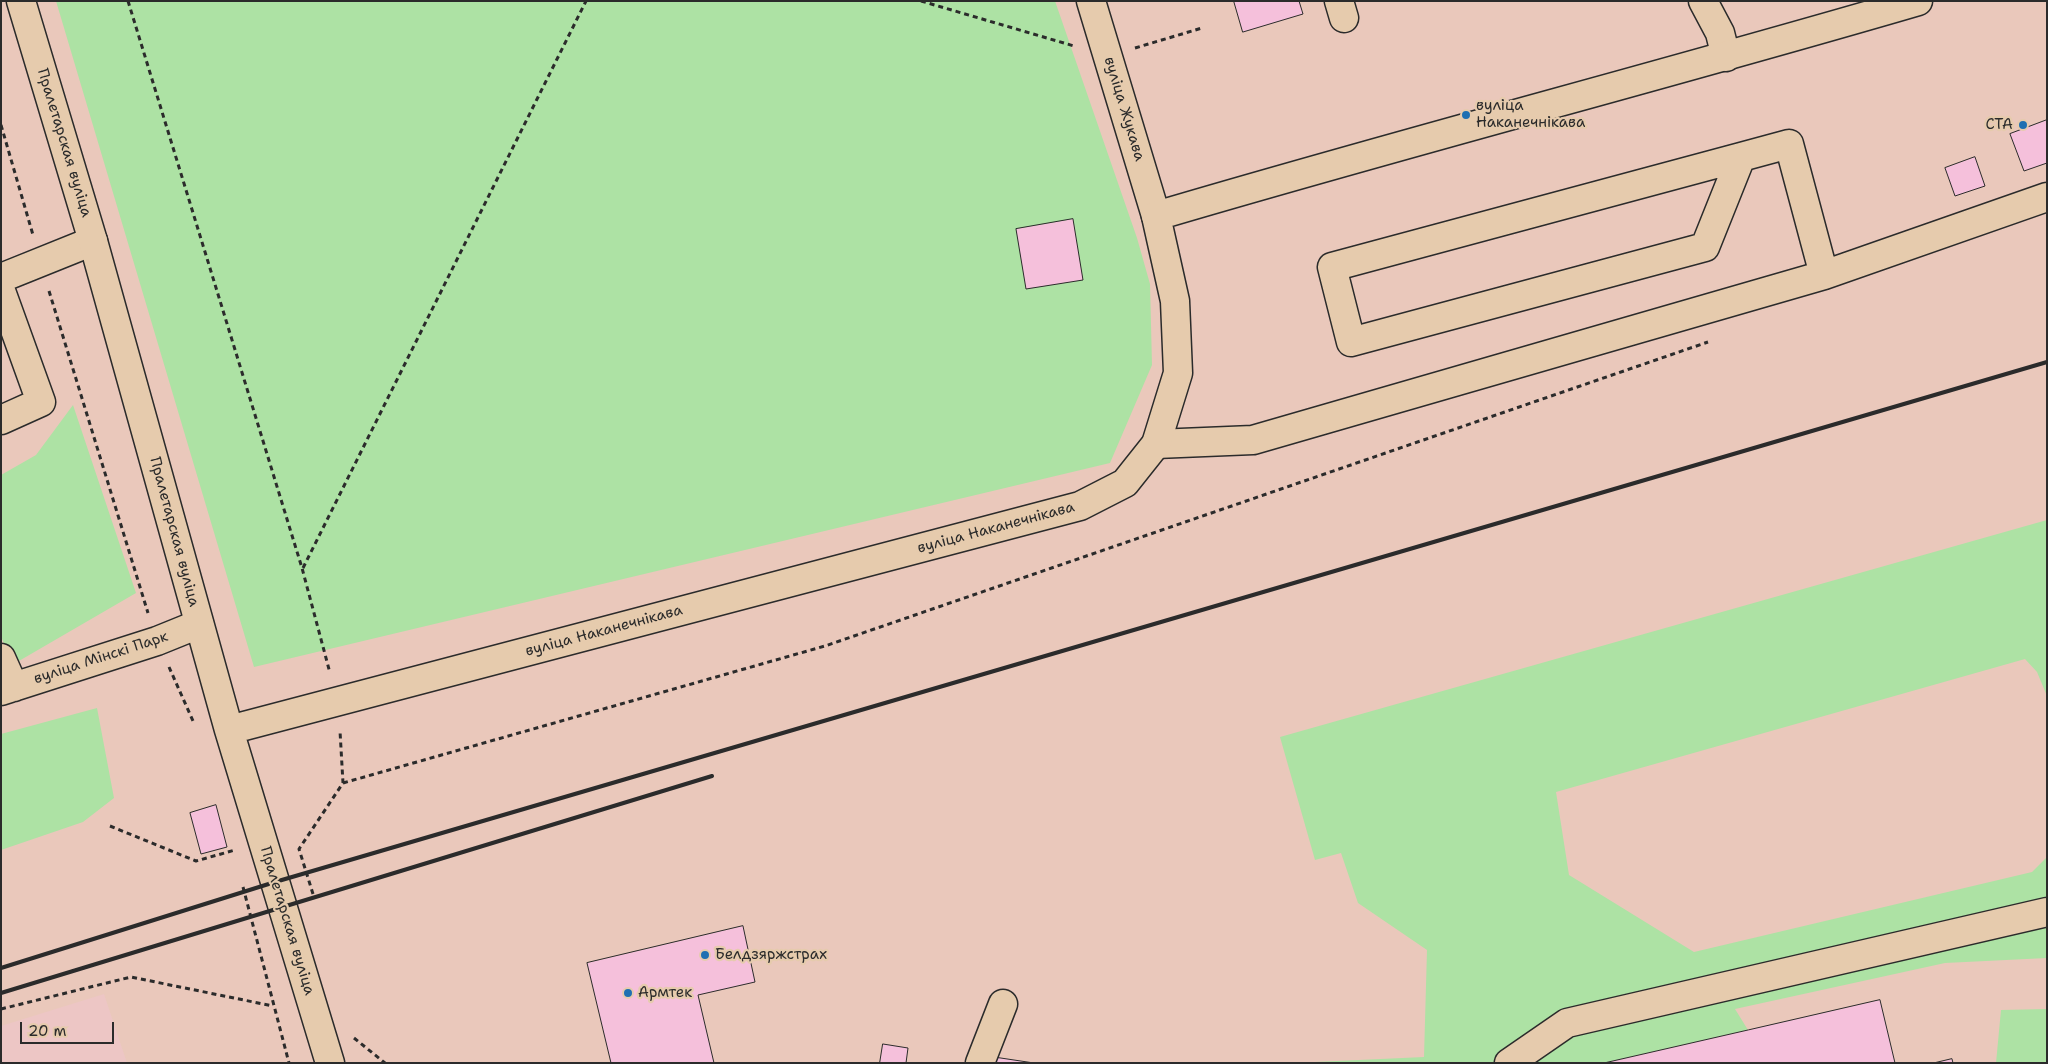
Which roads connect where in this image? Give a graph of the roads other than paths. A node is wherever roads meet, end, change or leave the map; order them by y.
1 (21, 1) edge
2 (1091, 1) edge
3 (1703, 1) edge
4 (1918, 1) edge
5 (1726, 57) junction
6 (1741, 157) junction
7 (2047, 197) edge
8 (1156, 216) junction
9 (93, 241) junction
10 (1824, 276) junction
11 (1, 278) edge
12 (1, 292) edge
13 (6, 319) edge
14 (1, 420) edge
15 (1156, 444) junction
16 (199, 624) junction
17 (1, 658) edge
18 (8, 689) edge
19 (229, 730) junction
20 (2047, 912) edge
21 (1003, 1004) dead end
22 (330, 1063) edge
23 (980, 1063) edge
24 (1509, 1063) edge

1 - 9 main road, Пралетарская вуліца
2 - 8 main road, вуліца Жукава
3 - 5 main road
4 - 5 main road
5 - 8 main road
6 - 6 main road
6 - 10 main road
7 - 10 main road
8 - 15 main road, вуліца Наканечнікава
9 - 11 main road
9 - 16 main road, Пралетарская вуліца
10 - 15 main road
12 - 13 main road
13 - 14 main road
15 - 19 main road, вуліца Наканечнікава
16 - 18 main road, вуліца Мінскі Парк
16 - 19 main road, Пралетарская вуліца
17 - 18 main road
19 - 22 main road, Пралетарская вуліца
20 - 24 main road
21 - 23 main road

